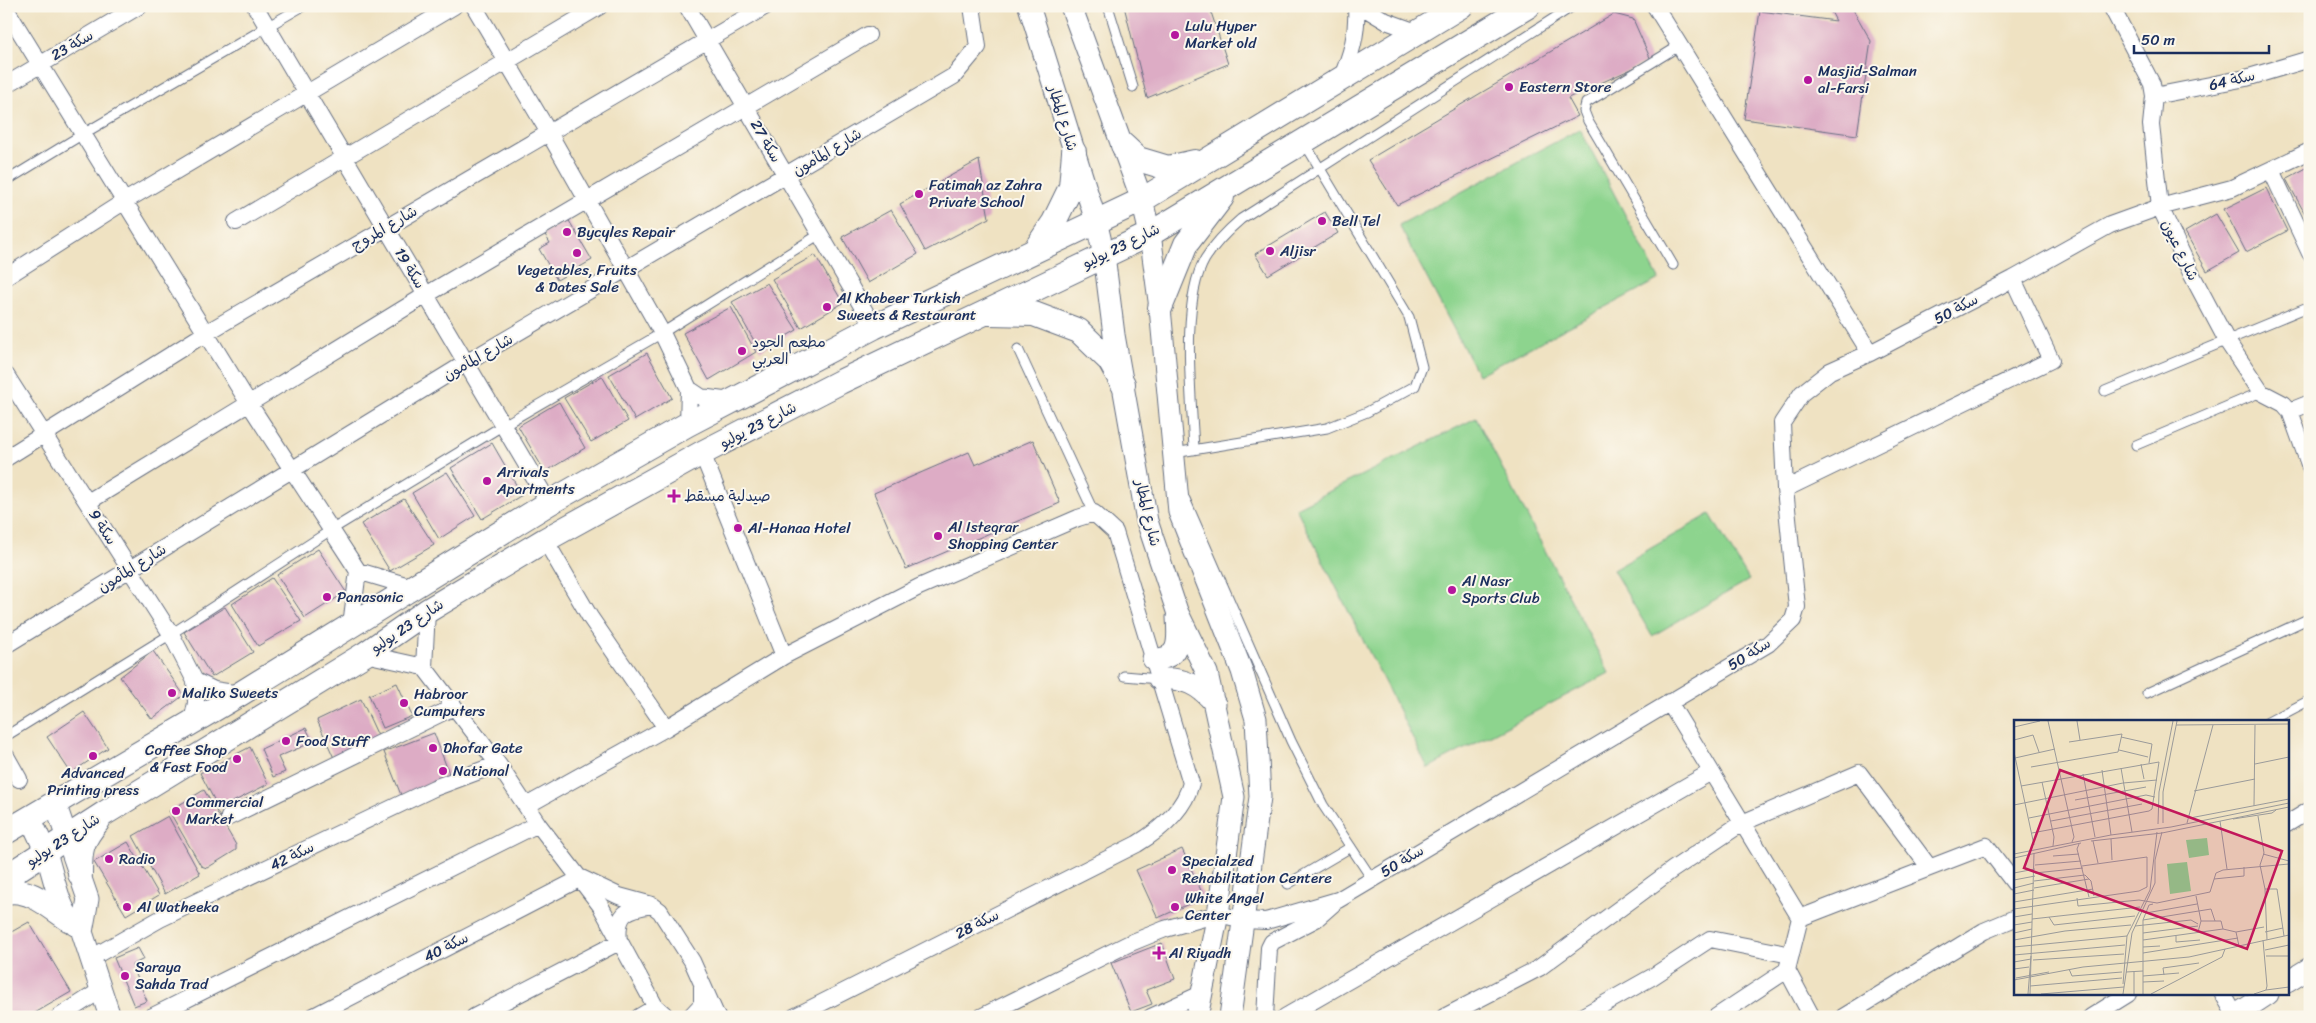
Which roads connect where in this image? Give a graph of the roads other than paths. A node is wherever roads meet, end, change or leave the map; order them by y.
1 (139, 6) edge
2 (255, 6) edge
3 (303, 6) edge
4 (454, 6) edge
5 (474, 6) edge
6 (600, 6) edge
7 (687, 6) edge
8 (766, 6) edge
9 (972, 6) edge
10 (1029, 6) edge
11 (1070, 6) edge
12 (1108, 6) edge
13 (1356, 6) edge
14 (1361, 6) edge
15 (1461, 6) edge
16 (1528, 6) edge
17 (1573, 6) edge
18 (2111, 6) edge
19 (1658, 7) edge
20 (6, 9) edge
21 (267, 27) junction
22 (1419, 33) junction
23 (868, 34) dead end
24 (706, 40) junction
25 (1679, 46) junction
26 (2310, 59) edge
27 (506, 61) junction
28 (40, 64) junction
29 (1340, 81) junction
30 (6, 85) edge
31 (1133, 87) dead end
32 (307, 95) junction
33 (2154, 96) junction
34 (746, 107) junction
35 (549, 133) junction
36 (83, 134) junction
37 (1304, 142) junction
38 (1123, 145) junction
39 (2310, 151) edge
40 (1074, 152) junction
41 (344, 157) junction
42 (1214, 158) junction
43 (1320, 168) junction
44 (2271, 170) junction
45 (786, 176) junction
46 (6, 182) edge
47 (1230, 187) junction
48 (1142, 200) junction
49 (125, 201) junction
50 (588, 201) junction
51 (2160, 208) junction
52 (1096, 221) junction
53 (236, 222) dead end
54 (385, 227) junction
55 (820, 234) junction
56 (1150, 234) junction
57 (1034, 250) junction
58 (2310, 253) edge
59 (1104, 255) junction
60 (1673, 265) dead end
61 (627, 270) junction
62 (6, 277) edge
63 (2014, 278) junction
64 (426, 295) junction
65 (2310, 306) edge
66 (1160, 308) junction
67 (985, 313) junction
68 (874, 327) junction
69 (206, 333) junction
70 (662, 333) junction
71 (2227, 341) junction
72 (1018, 349) dead end
73 (1870, 354) junction
74 (466, 363) junction
75 (6, 375) edge
76 (1123, 384) junction
77 (689, 389) junction
78 (2105, 391) dead end
79 (2260, 392) junction
80 (733, 401) junction
81 (248, 402) junction
82 (2310, 403) edge
83 (2290, 411) junction
84 (688, 424) junction
85 (502, 426) junction
86 (44, 434) junction
87 (2136, 445) dead end
88 (1184, 452) junction
89 (702, 453) junction
90 (6, 458) edge
91 (2310, 467) edge
92 (291, 469) junction
93 (1176, 482) junction
94 (1785, 489) junction
95 (88, 502) junction
96 (549, 503) junction
97 (1094, 513) junction
98 (331, 530) junction
99 (545, 540) junction
100 (130, 570) junction
101 (358, 572) junction
102 (412, 587) junction
103 (427, 611) junction
104 (1177, 612) junction
105 (2310, 618) edge
106 (351, 625) junction
107 (171, 634) junction
108 (6, 645) edge
109 (365, 654) junction
110 (784, 656) junction
111 (424, 667) junction
112 (1156, 669) junction
113 (1124, 676) dead end
114 (195, 682) junction
115 (2147, 693) dead end
116 (240, 694) junction
117 (2310, 700) edge
118 (1669, 702) junction
119 (1215, 705) junction
120 (454, 707) junction
121 (2272, 720) edge
122 (192, 722) junction
123 (666, 728) junction
124 (6, 736) edge
125 (6, 756) edge
126 (498, 764) junction
127 (1711, 772) junction
128 (19, 779) dead end
129 (55, 803) junction
130 (526, 806) junction
131 (2310, 810) edge
132 (105, 813) junction
133 (30, 817) junction
134 (229, 817) dead end
135 (1742, 823) junction
136 (2288, 823) edge
137 (538, 824) junction
138 (6, 832) edge
139 (67, 837) junction
140 (1350, 846) junction
141 (45, 852) junction
142 (1929, 867) junction
143 (80, 874) junction
144 (6, 878) edge
145 (581, 878) junction
146 (1372, 879) junction
147 (2014, 883) edge
148 (1288, 884) dead end
149 (6, 892) edge
150 (1338, 900) junction
151 (652, 905) junction
152 (1218, 914) junction
153 (1800, 918) junction
154 (2014, 918) edge
155 (1244, 920) junction
156 (76, 926) junction
157 (619, 942) junction
158 (91, 958) junction
159 (1789, 962) junction
160 (2310, 968) edge
161 (2288, 981) edge
162 (702, 987) junction
163 (101, 990) junction
164 (1200, 994) junction
165 (2125, 996) edge
166 (2224, 996) edge
167 (2265, 996) edge
168 (662, 1014) edge
169 (2234, 1016) edge
170 (59, 1017) edge
171 (110, 1017) edge
172 (151, 1017) edge
173 (312, 1017) edge
174 (474, 1017) edge
175 (639, 1017) edge
176 (690, 1017) edge
177 (717, 1017) edge
178 (794, 1017) edge
179 (981, 1017) edge
180 (1151, 1017) edge
181 (1197, 1017) edge
182 (1230, 1017) edge
183 (1265, 1017) edge
184 (1285, 1017) edge
185 (1444, 1017) edge
186 (1581, 1017) edge
187 (1716, 1017) edge
188 (1812, 1017) edge
189 (1843, 1017) edge
190 (2091, 1017) edge

1 - 28 street, 23 سكة
2 - 21 street, سكة 19
3 - 21 lane
4 - 32 street
5 - 27 street
6 - 27 street
7 - 24 street, سكة 27
8 - 24 street, شارع المروج
9 - 45 street, شارع المأمون
10 - 40 street, شارع المطار
11 - 38 street, شارع المطار
12 - 31 lane
13 - 29 street
14 - 22 street
15 - 22 main road, شارع 23 يوليو
16 - 37 main road, شارع 23 يوليو
17 - 43 lane
18 - 33 street, شارع عيون
19 - 25 street
20 - 28 street
21 - 32 street, سكة 19
21 - 36 lane
22 - 29 main road, شارع 23 يوليو
23 - 34 street
24 - 34 street, سكة 27
24 - 35 street, شارع المروج
25 - 60 lane
25 - 73 street
26 - 33 street, سكة 64
27 - 35 street
27 - 41 street
28 - 30 street, 23 سكة
28 - 36 street
29 - 42 main road, شارع 23 يوليو
32 - 41 street, سكة 19
32 - 49 street
33 - 51 street, شارع عيون
34 - 45 street, سكة 27
34 - 50 street
35 - 50 street
35 - 54 street, شارع المروج
36 - 46 lane
36 - 49 street
37 - 43 lane
37 - 47 main road, شارع 23 يوليو
38 - 42 main road
38 - 48 street, شارع المطار
39 - 44 street, سكة 50
40 - 52 street, شارع المطار
40 - 57 main road
41 - 53 street
41 - 54 street, سكة 19
42 - 48 main road, شارع 23 يوليو
43 - 88 lane
43 - 88 lane
44 - 51 street, سكة 50
44 - 58 street
45 - 55 street, سكة 27
45 - 61 street, شارع المأمون
47 - 56 main road, شارع 23 يوليو
47 - 66 main road
48 - 52 main road, شارع 23 يوليو
48 - 56 street, شارع المطار
49 - 62 street
49 - 69 street
50 - 61 street
50 - 64 street
51 - 63 street, سكة 50
51 - 71 street, شارع عيون
52 - 57 main road, شارع 23 يوليو
52 - 59 street, شارع المطار
54 - 64 street, سكة 19
54 - 69 street, شارع المروج
55 - 68 street, سكة 27
55 - 70 lane
56 - 59 main road, شارع 23 يوليو
56 - 66 street, شارع المطار
57 - 68 main road, شارع 23 يوليو
59 - 67 main road, شارع 23 يوليو
59 - 76 street, شارع المطار
61 - 70 street
61 - 74 street, شارع المأمون
63 - 73 street, سكة 50
63 - 94 street
64 - 74 street, سكة 19
64 - 81 street
65 - 71 lane
66 - 88 street, شارع المطار
67 - 76 main road
67 - 89 main road, شارع 23 يوليو
68 - 80 main road, شارع 23 يوليو
69 - 81 street
69 - 86 street, شارع المروج
70 - 77 street
70 - 85 lane
71 - 78 lane
71 - 79 street, شارع عيون
72 - 97 lane
73 - 94 street, سكة 50
74 - 85 street, سكة 19
74 - 92 street, شارع المأمون
75 - 86 street, سكة 9
76 - 104 street, شارع المطار
77 - 80 street
77 - 84 street
79 - 83 street
79 - 87 lane
80 - 84 main road, شارع 23 يوليو
81 - 92 street
81 - 95 street
82 - 83 street
83 - 91 street
84 - 96 main road, شارع 23 يوليو
85 - 96 street, سكة 19
85 - 98 lane
86 - 90 street, شارع المروج
86 - 95 street, سكة 9
88 - 93 street, شارع المطار
89 - 99 main road, شارع 23 يوليو
89 - 110 street
92 - 98 street
92 - 100 street, شارع المأمون
93 - 140 lane
93 - 155 street, شارع المطار
94 - 118 street, سكة 50
95 - 100 street, سكة 9
96 - 102 main road, شارع 23 يوليو
97 - 110 street
97 - 112 street
98 - 101 street
98 - 107 lane
99 - 103 main road, شارع 23 يوليو
99 - 123 street
100 - 107 street, سكة 9
100 - 108 street, شارع المأمون
101 - 102 street
101 - 106 street
102 - 106 main road, شارع 23 يوليو
103 - 109 main road, شارع 23 يوليو
103 - 111 street
104 - 112 street
104 - 119 street, شارع المطار
105 - 115 lane
106 - 116 main road, شارع 23 يوليو
107 - 114 street, سكة 9
107 - 124 lane
109 - 111 street
109 - 132 main road, شارع 23 يوليو
110 - 123 street
111 - 120 street
112 - 113 lane
112 - 119 street
112 - 178 street, سكة 28
114 - 116 street
114 - 122 street, سكة 9
116 - 122 main road, شارع 23 يوليو
117 - 121 lane
118 - 127 street
118 - 146 street, سكة 50
119 - 152 street, شارع المطار
120 - 126 street
120 - 134 street
122 - 129 main road, شارع 23 يوليو
123 - 130 street
125 - 128 street
126 - 130 street
126 - 158 street, سكة 42
127 - 135 street
127 - 184 street
129 - 133 main road, شارع 23 يوليو
129 - 139 street
130 - 137 street
131 - 136 street
132 - 139 main road, شارع 23 يوليو
132 - 143 main road
133 - 138 main road, شارع 23 يوليو
133 - 141 street
135 - 142 street
135 - 153 street
135 - 185 street
137 - 145 street
137 - 172 street
139 - 141 main road, شارع 23 يوليو
139 - 143 street
140 - 146 lane
140 - 148 lane
141 - 144 main road, شارع 23 يوليو
141 - 156 street
142 - 147 street
142 - 153 street
143 - 156 street
145 - 151 street
145 - 157 street
145 - 173 street, سكة 40
146 - 150 street, سكة 50
149 - 156 main road
150 - 155 street, سكة 50
150 - 183 street
151 - 157 street
151 - 162 street
152 - 155 street, سكة 50
152 - 164 street, شارع المطار
152 - 179 street
153 - 159 street
154 - 189 street
155 - 182 street, شارع المطار
156 - 158 street
157 - 168 street
157 - 174 street
158 - 163 street
159 - 186 street
159 - 187 street
159 - 188 street
160 - 161 street
162 - 176 street
162 - 177 street
163 - 170 street
163 - 171 street
164 - 180 street
164 - 181 street, شارع المطار
165 - 190 street
166 - 169 street
167 - 169 street
168 - 175 street

